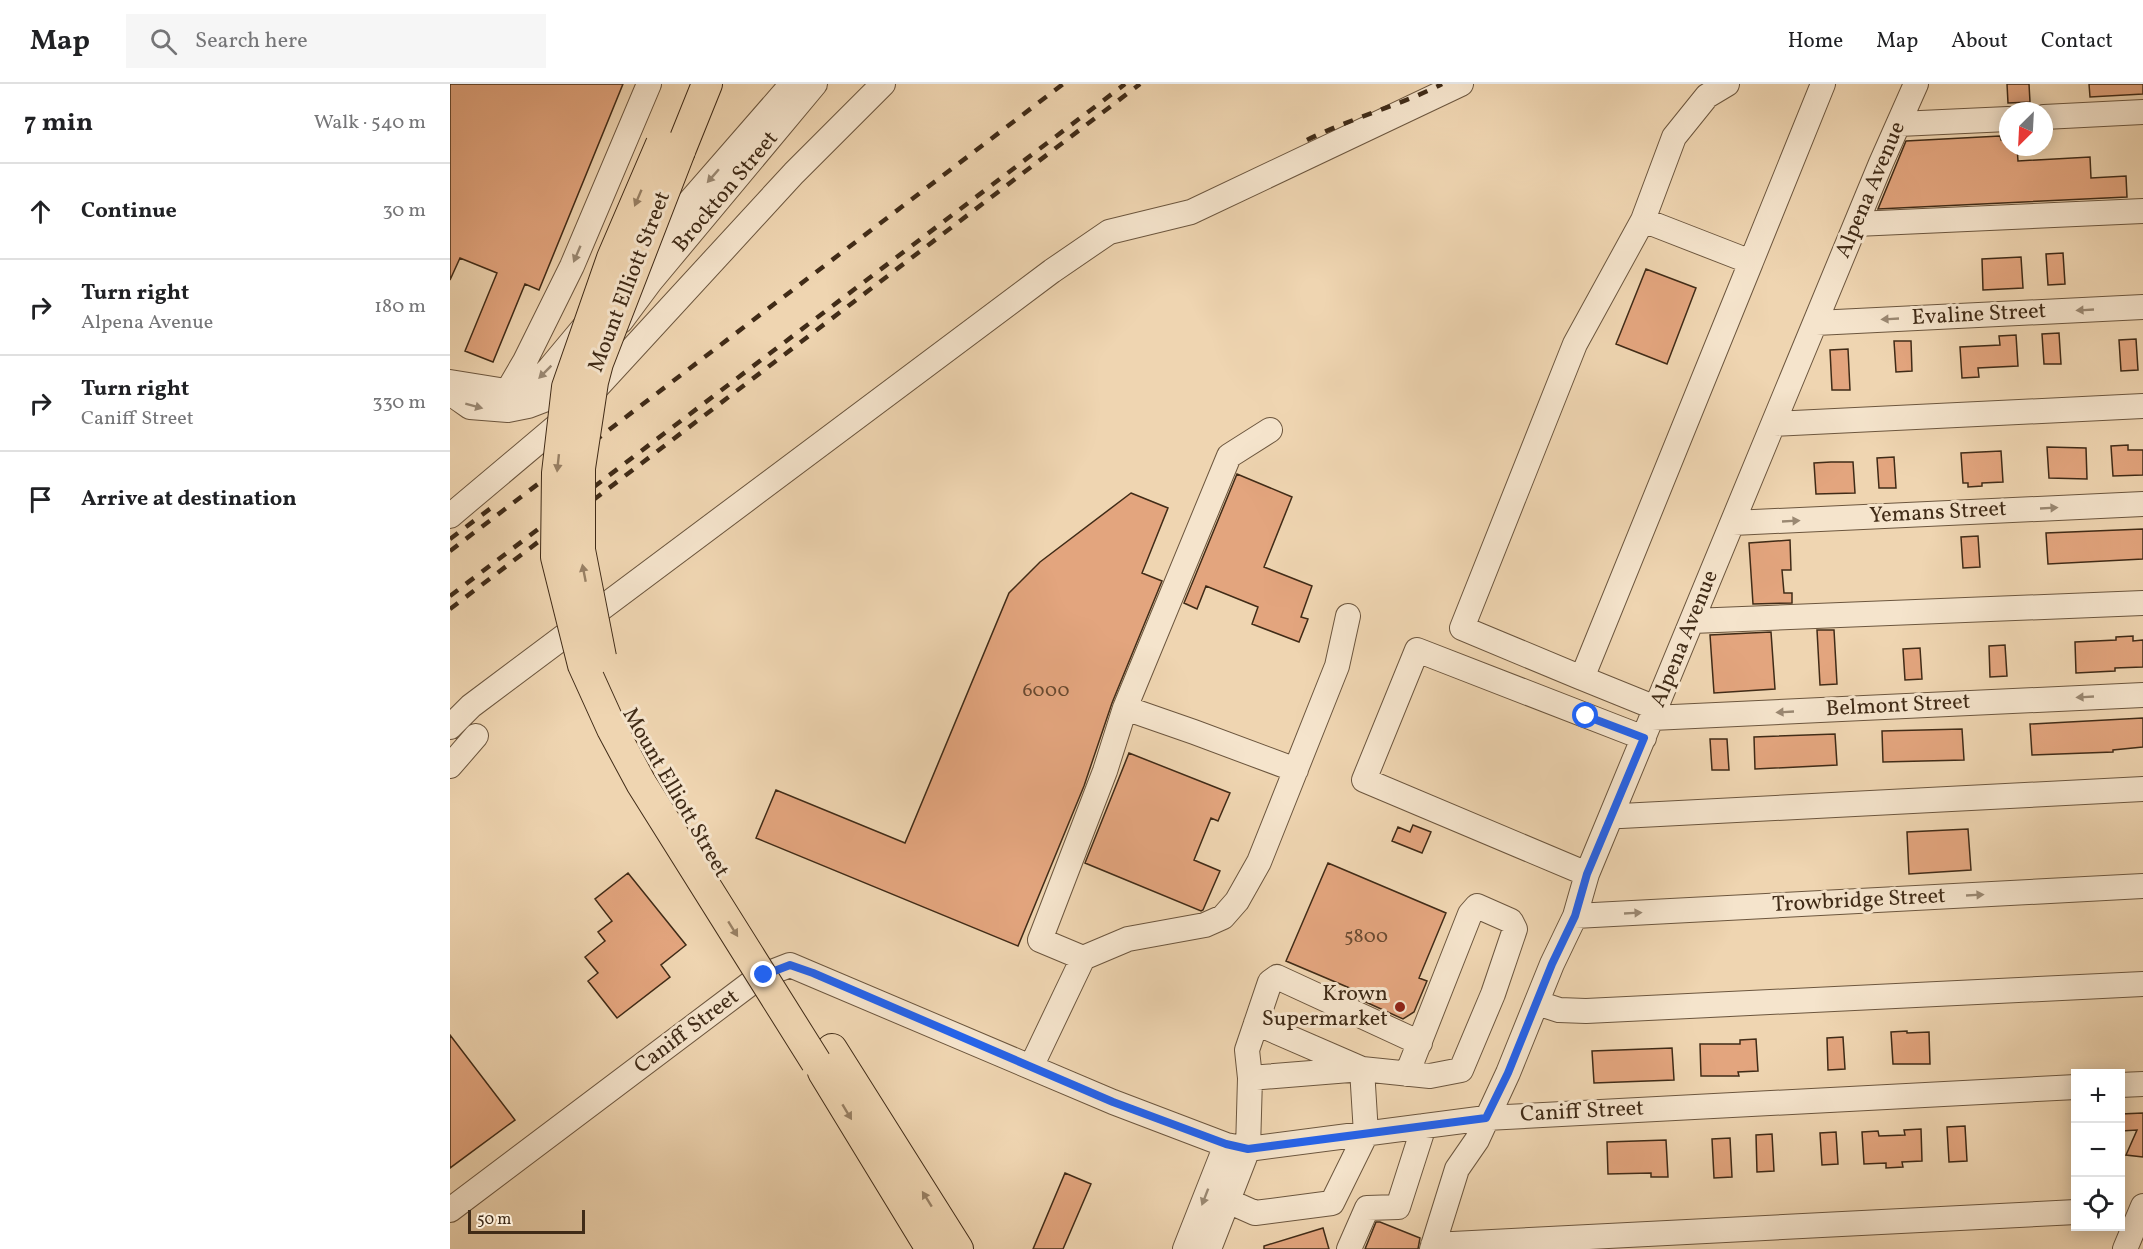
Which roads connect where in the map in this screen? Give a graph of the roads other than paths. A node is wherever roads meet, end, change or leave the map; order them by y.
1 (649, 84) edge
2 (685, 84) edge
3 (707, 84) edge
4 (792, 84) edge
5 (815, 84) edge
6 (883, 84) edge
7 (1461, 84) edge
8 (1727, 84) edge
9 (1823, 84) edge
10 (1914, 89) edge
11 (2143, 112) edge
12 (2053, 117) edge
13 (1999, 119) edge
14 (1899, 124) junction
15 (670, 148) junction
16 (2143, 211) edge
17 (1643, 220) junction
18 (1856, 224) junction
19 (1751, 262) junction
20 (2143, 307) edge
21 (1815, 323) junction
22 (450, 382) edge
23 (450, 393) edge
24 (504, 401) junction
25 (2143, 406) edge
26 (1774, 424) junction
27 (1270, 430) dead end
28 (2143, 504) edge
29 (450, 516) edge
30 (1733, 523) junction
31 (2143, 603) edge
32 (1348, 616) dead end
33 (1692, 621) junction
34 (1582, 678) junction
35 (2143, 695) edge
36 (1125, 708) junction
37 (1651, 722) junction
38 (450, 727) edge
39 (476, 736) dead end
40 (450, 766) edge
41 (1296, 770) junction
42 (2143, 789) edge
43 (1613, 813) junction
44 (1587, 874) junction
45 (2143, 886) edge
46 (1575, 916) junction
47 (1083, 958) junction
48 (2143, 984) edge
49 (1537, 1003) junction
50 (1256, 1023) junction
51 (1420, 1043) junction
52 (824, 1055) junction
53 (1031, 1067) junction
54 (1362, 1069) junction
55 (1407, 1074) junction
56 (1250, 1078) junction
57 (2143, 1084) edge
58 (2125, 1085) edge
59 (2071, 1087) edge
60 (1486, 1118) junction
61 (1424, 1126) junction
62 (1366, 1134) junction
63 (1237, 1147) junction
64 (1228, 1201) junction
65 (2135, 1208) edge
66 (450, 1210) edge
67 (2071, 1212) edge
68 (1432, 1247) edge
69 (931, 1249) edge
70 (958, 1249) edge
71 (1185, 1249) edge
72 (1209, 1249) edge
73 (1349, 1249) edge
74 (2126, 1249) edge

1 -> 24 street
2 - 15 main road, Mount Elliott Street
3 - 15 main road, Mount Elliott Street
4 -> 24 street, Brockton Street
5 - 24 street, Brockton Street
6 - 29 street
7 - 38 street
8 - 17 street
9 - 19 street
10 - 14 street, Alpena Avenue
11 - 12 street
13 - 14 street
14 - 18 street, Alpena Avenue
15 - 52 main road, Mount Elliott Street, bridge
16 - 18 street
17 - 19 street
17 - 34 street
18 - 21 street, Alpena Avenue
19 - 34 street
20 -> 21 street, Evaline Street
21 - 26 street, Alpena Avenue
22 - 24 street
23 -> 24 street
25 - 26 street
26 - 30 street, Alpena Avenue
27 - 36 street
30 -> 28 street, Yemans Street
30 - 33 street, Alpena Avenue
31 - 33 street
32 - 41 street
33 - 37 street, Alpena Avenue
34 - 37 street
35 -> 37 street, Belmont Street
36 - 41 street
36 - 47 street
37 - 43 street, Alpena Avenue
37 - 44 street
39 - 40 street
41 - 47 street
42 - 43 street
43 - 44 street, Alpena Avenue
44 - 46 street, Alpena Avenue
46 -> 45 street, Trowbridge Street
46 - 49 street, Alpena Avenue
47 - 53 street
48 - 49 street
49 - 60 street, Alpena Avenue
50 - 51 street
50 - 54 street
50 - 56 street
51 - 55 street
51 - 55 street
52 -> 69 main road, Mount Elliott Street
70 -> 52 main road, Mount Elliott Street
53 - 63 street, Caniff Street
53 - 66 street, Caniff Street
54 - 55 street
54 - 56 street
54 - 62 street
56 - 63 street
57 - 58 street
59 - 60 street, Caniff Street
60 - 61 street, Caniff Street
60 - 68 street, Alpena Avenue
61 - 62 street, Caniff Street
61 - 73 street
62 - 63 street, Caniff Street
62 - 64 street
63 - 64 street
63 -> 71 street
64 - 72 street
65 - 74 street
67 - 68 street

